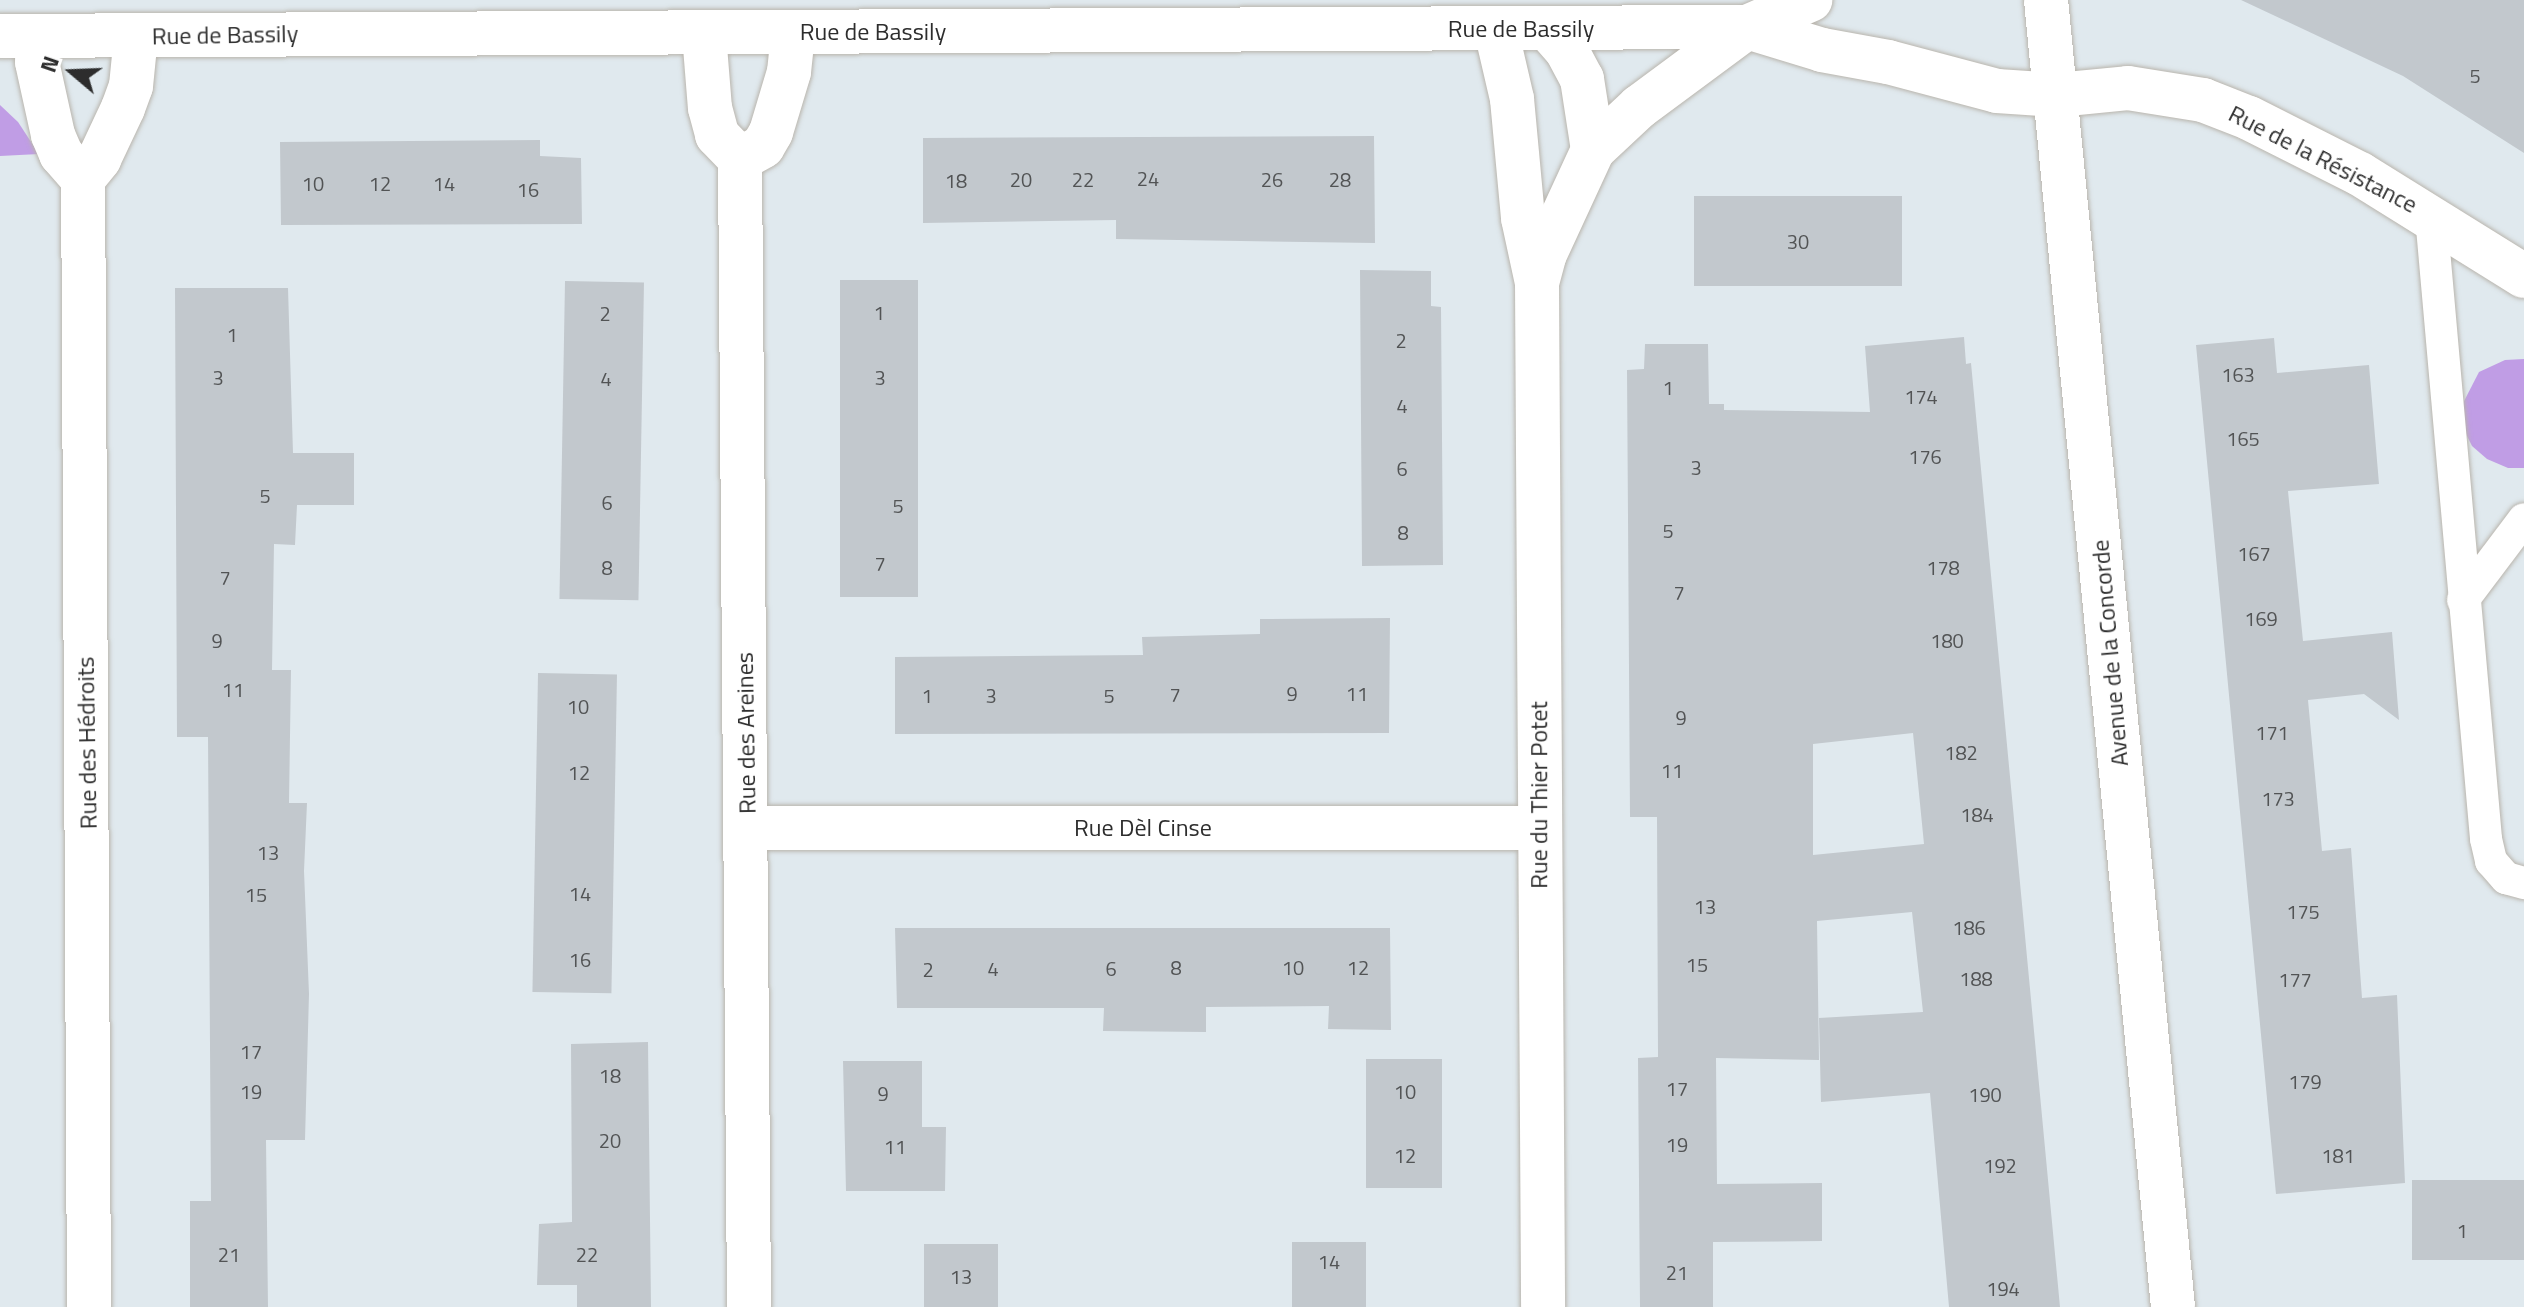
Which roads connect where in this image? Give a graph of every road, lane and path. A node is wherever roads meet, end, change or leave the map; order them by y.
1 (1810, 0) edge
2 (2046, 0) edge
3 (110, 24) edge
4 (1747, 27) junction
5 (1496, 30) junction
6 (1549, 30) junction
7 (793, 33) junction
8 (704, 34) junction
9 (19, 37) edge
10 (2057, 95) junction
11 (1593, 150) junction
12 (740, 159) junction
13 (83, 179) junction
14 (2431, 216) junction
15 (2524, 276) edge
16 (1537, 283) junction
17 (2524, 519) edge
18 (2463, 600) junction
19 (747, 828) junction
20 (1539, 828) junction
21 (2524, 883) edge
22 (89, 1307) edge
23 (749, 1307) edge
24 (1543, 1307) edge
25 (2173, 1307) edge

1 - 4 street, Rue de Bassily
2 - 10 street, Avenue de la Concorde
3 - 8 street, Rue de Bassily
3 - 9 street, Rue de Bassily
3 - 13 street
4 - 6 street, Rue de Bassily
4 - 10 street, Rue de Bassily
4 - 11 street, Rue du Thier Potet
5 - 6 street, Rue de Bassily
5 - 7 street, Rue de Bassily
5 - 16 street, Rue du Thier Potet
6 - 11 street
7 - 8 street, Rue de Bassily
7 - 12 street
8 - 12 street
9 - 13 street
10 - 14 street, Rue de la Résistance
10 - 25 street, Avenue de la Concorde
11 - 16 street, Rue du Thier Potet
12 - 19 street, Rue des Areines
13 - 22 street, Rue des Hédroits
14 - 15 street, Rue de la Résistance
14 - 18 lane
16 - 20 street, Rue du Thier Potet
17 - 18 lane
18 - 21 lane
19 - 20 street, Rue Dèl Cinse
19 - 23 street, Rue des Areines
20 - 24 street, Rue du Thier Potet

